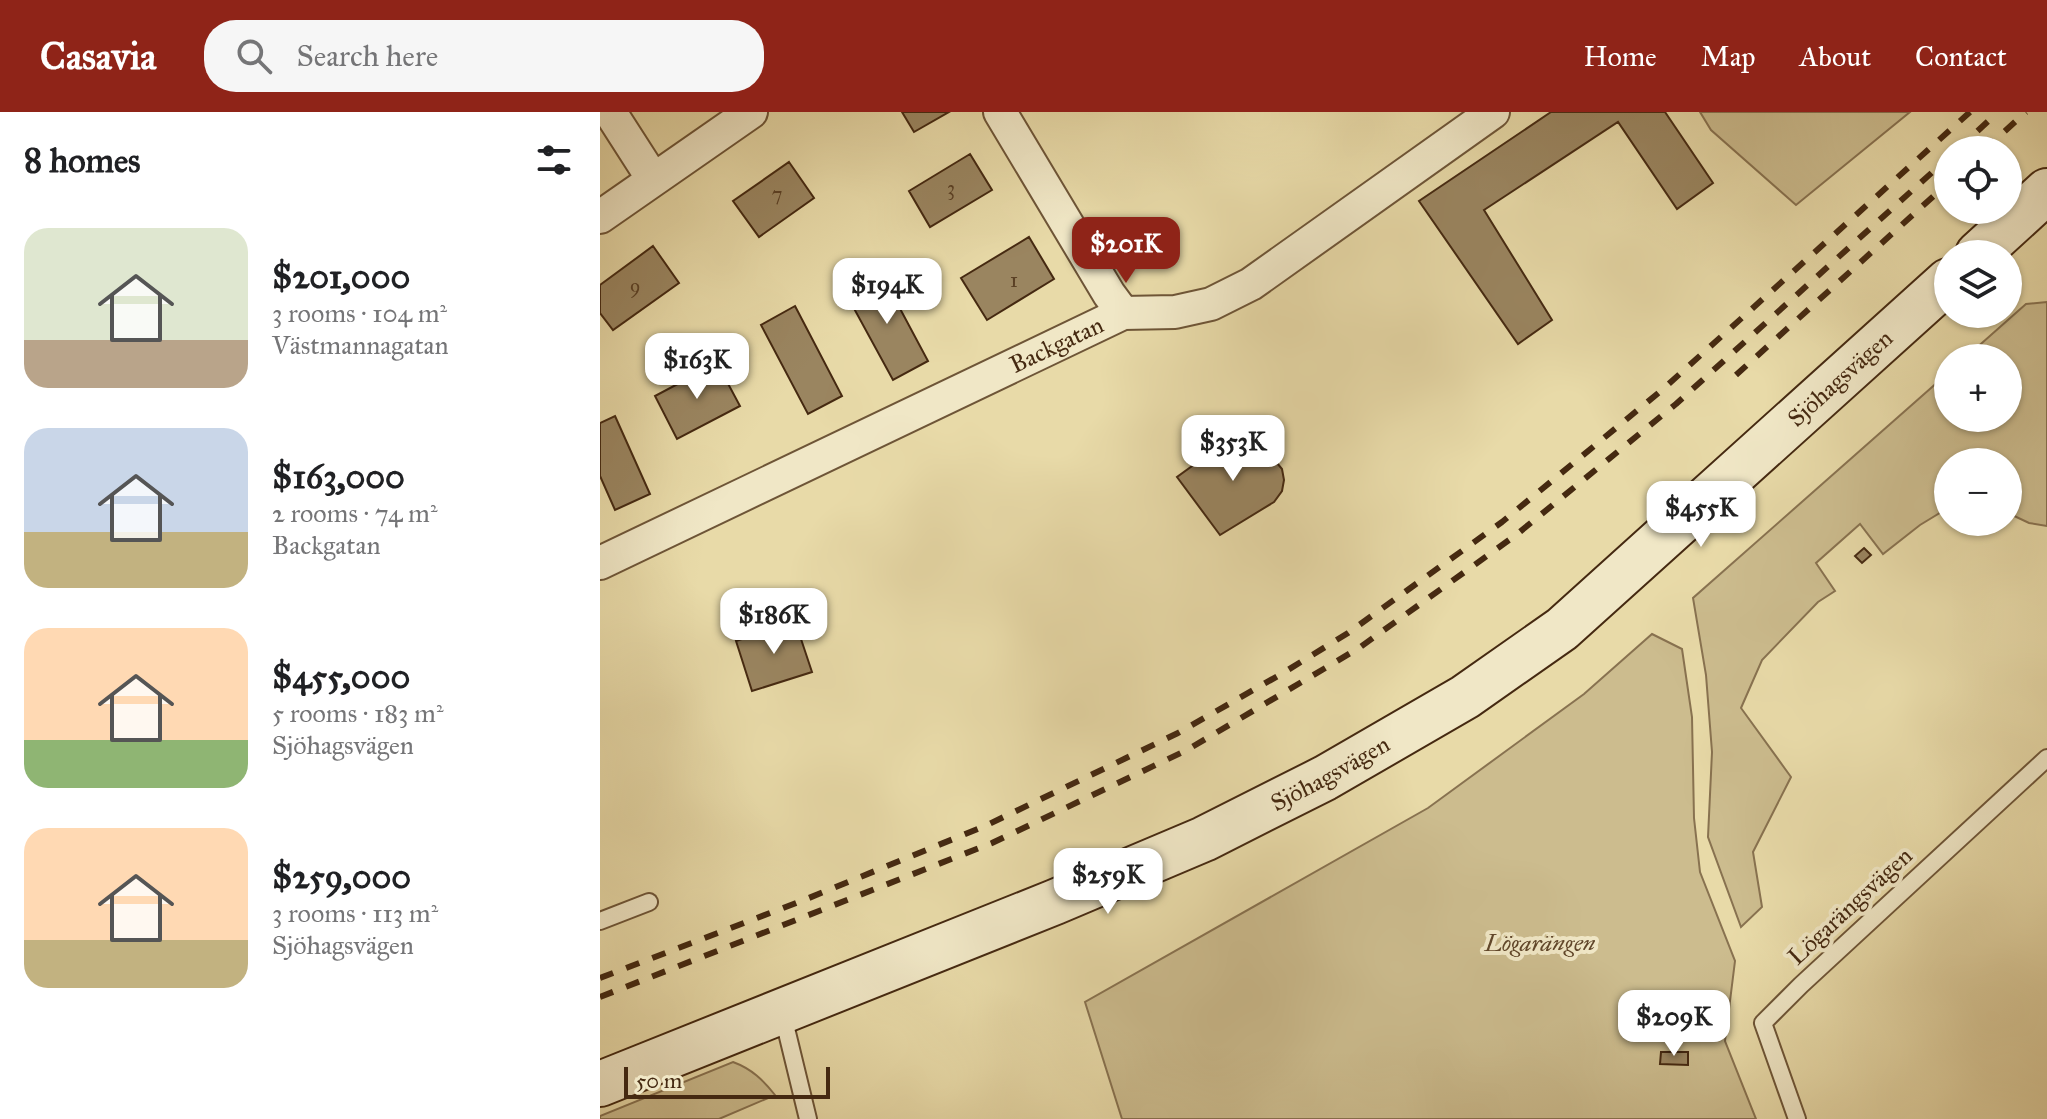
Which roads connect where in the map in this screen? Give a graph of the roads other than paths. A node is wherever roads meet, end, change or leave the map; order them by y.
1 (610, 112) edge
2 (751, 112) edge
3 (1000, 112) edge
4 (1493, 112) edge
5 (653, 179) junction
6 (2047, 191) edge
7 (600, 217) edge
8 (1993, 240) edge
9 (1934, 294) edge
10 (1123, 313) junction
11 (600, 563) edge
12 (2047, 758) edge
13 (649, 902) dead end
14 (600, 921) edge
15 (782, 1012) junction
16 (600, 1084) edge
17 (808, 1119) edge
18 (1797, 1119) edge

1 - 5 street
2 - 5 street
3 - 10 street
4 - 10 street, Backgatan
5 - 7 street
6 - 8 main road
9 - 15 main road, Sjöhagsvägen
10 - 11 street, Backgatan
12 - 18 lane, Lögarängsvägen
13 - 14 lane
15 - 16 main road, Sjöhagsvägen
15 - 17 lane

